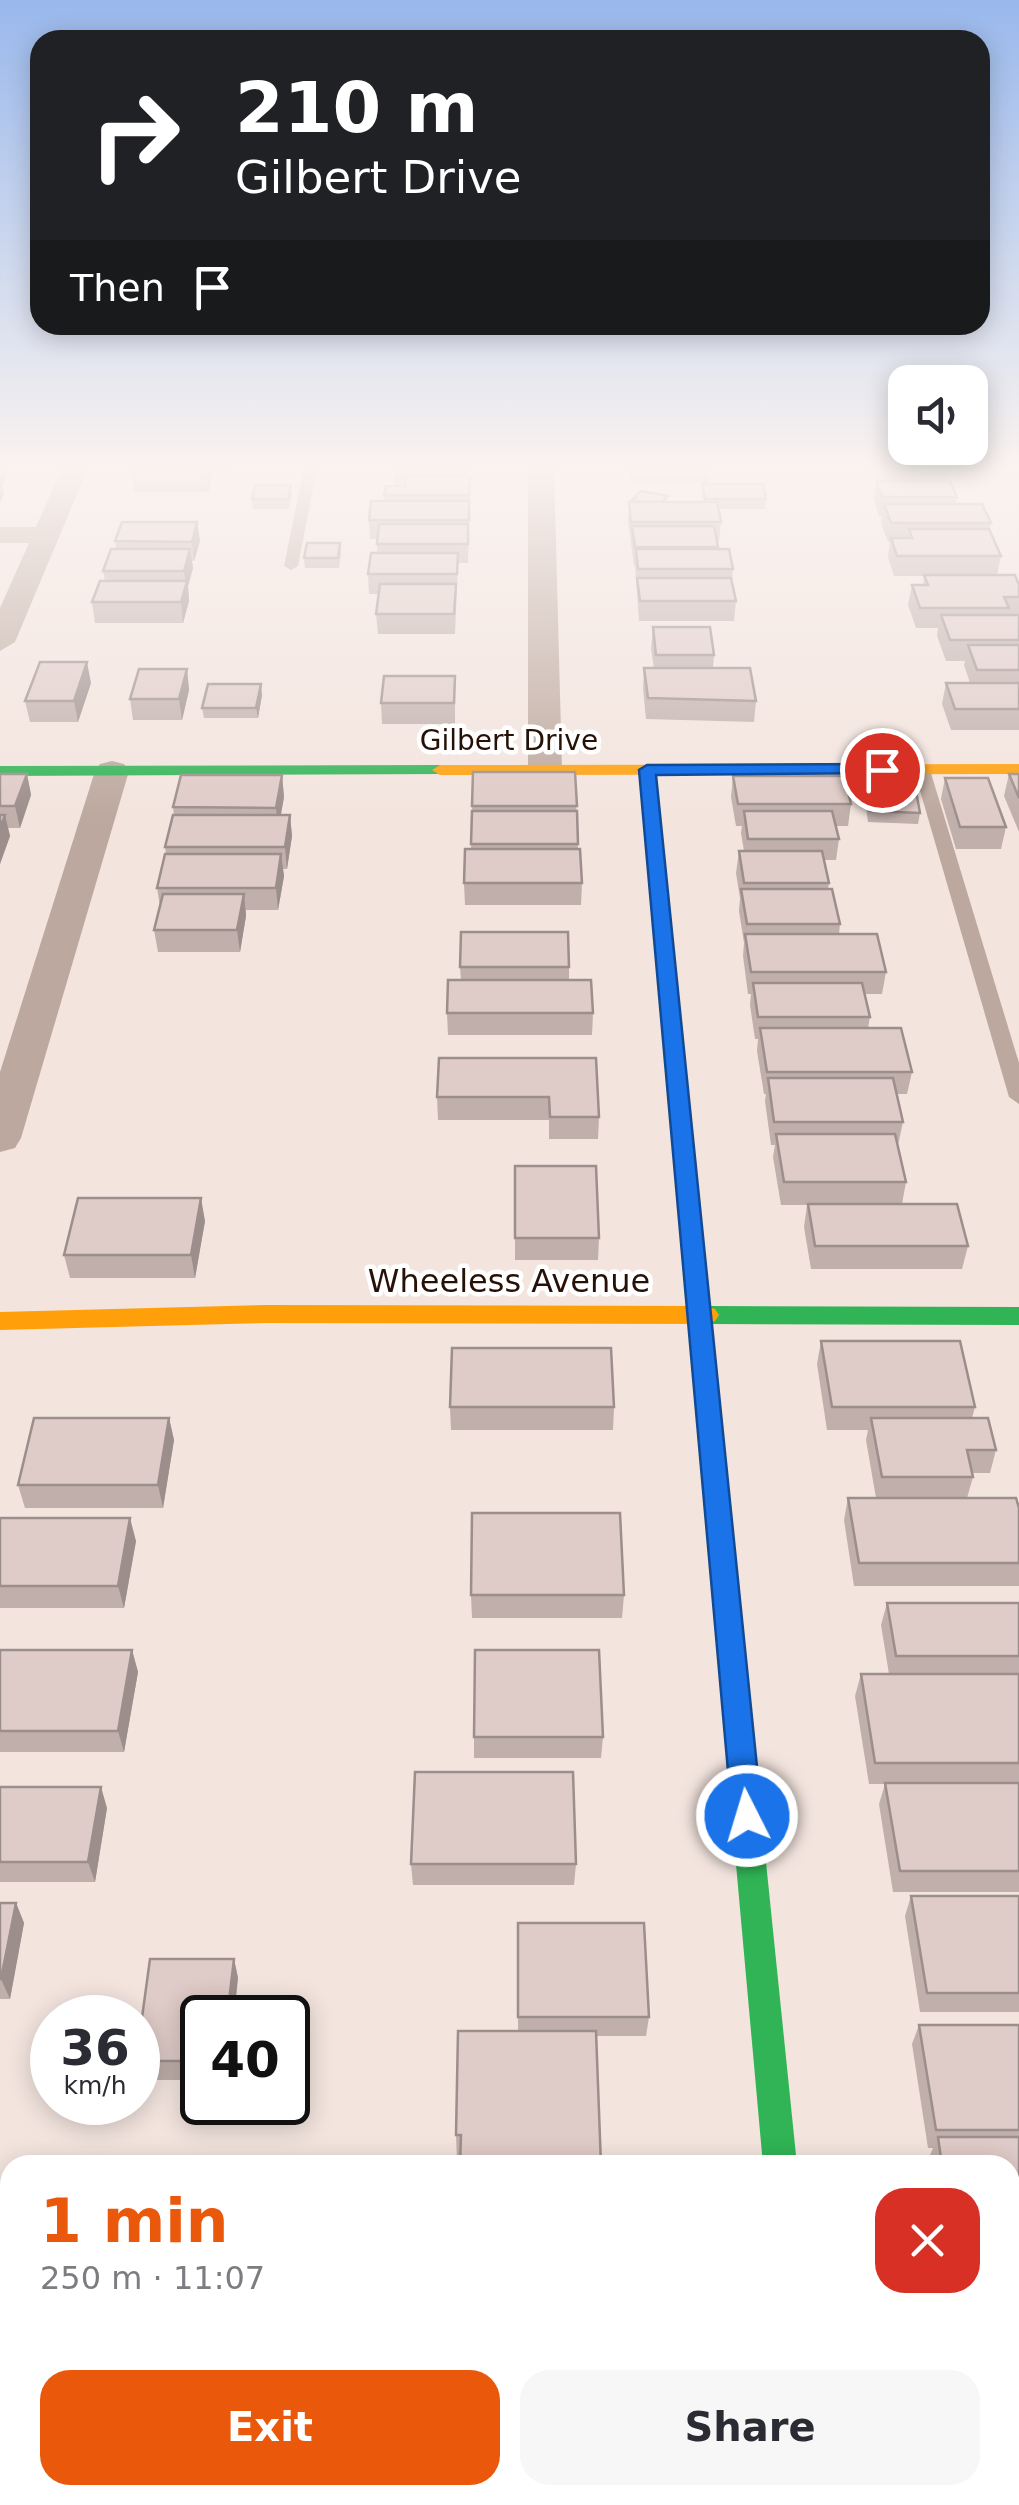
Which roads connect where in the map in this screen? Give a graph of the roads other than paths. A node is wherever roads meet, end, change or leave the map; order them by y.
1 (25, 585) edge
2 (543, 585) edge
3 (0, 642) edge
4 (1019, 769) edge
5 (545, 770) junction
6 (647, 770) junction
7 (922, 770) junction
8 (0, 771) edge
9 (112, 771) junction
10 (1019, 1097) edge
11 (0, 1138) edge
12 (700, 1313) junction
13 (1019, 1316) edge
14 (0, 1321) edge
15 (779, 2155) edge

1 - 3 street
2 - 5 street
4 - 7 street, Gilbert Drive
5 - 6 street, Gilbert Drive
5 - 9 street, Gilbert Drive
6 - 7 street, Gilbert Drive
6 - 12 street
7 - 10 lane
8 - 9 street, Gilbert Drive
9 - 11 street
12 - 13 street, Wheeless Avenue
12 - 14 street, Wheeless Avenue
12 - 15 street

